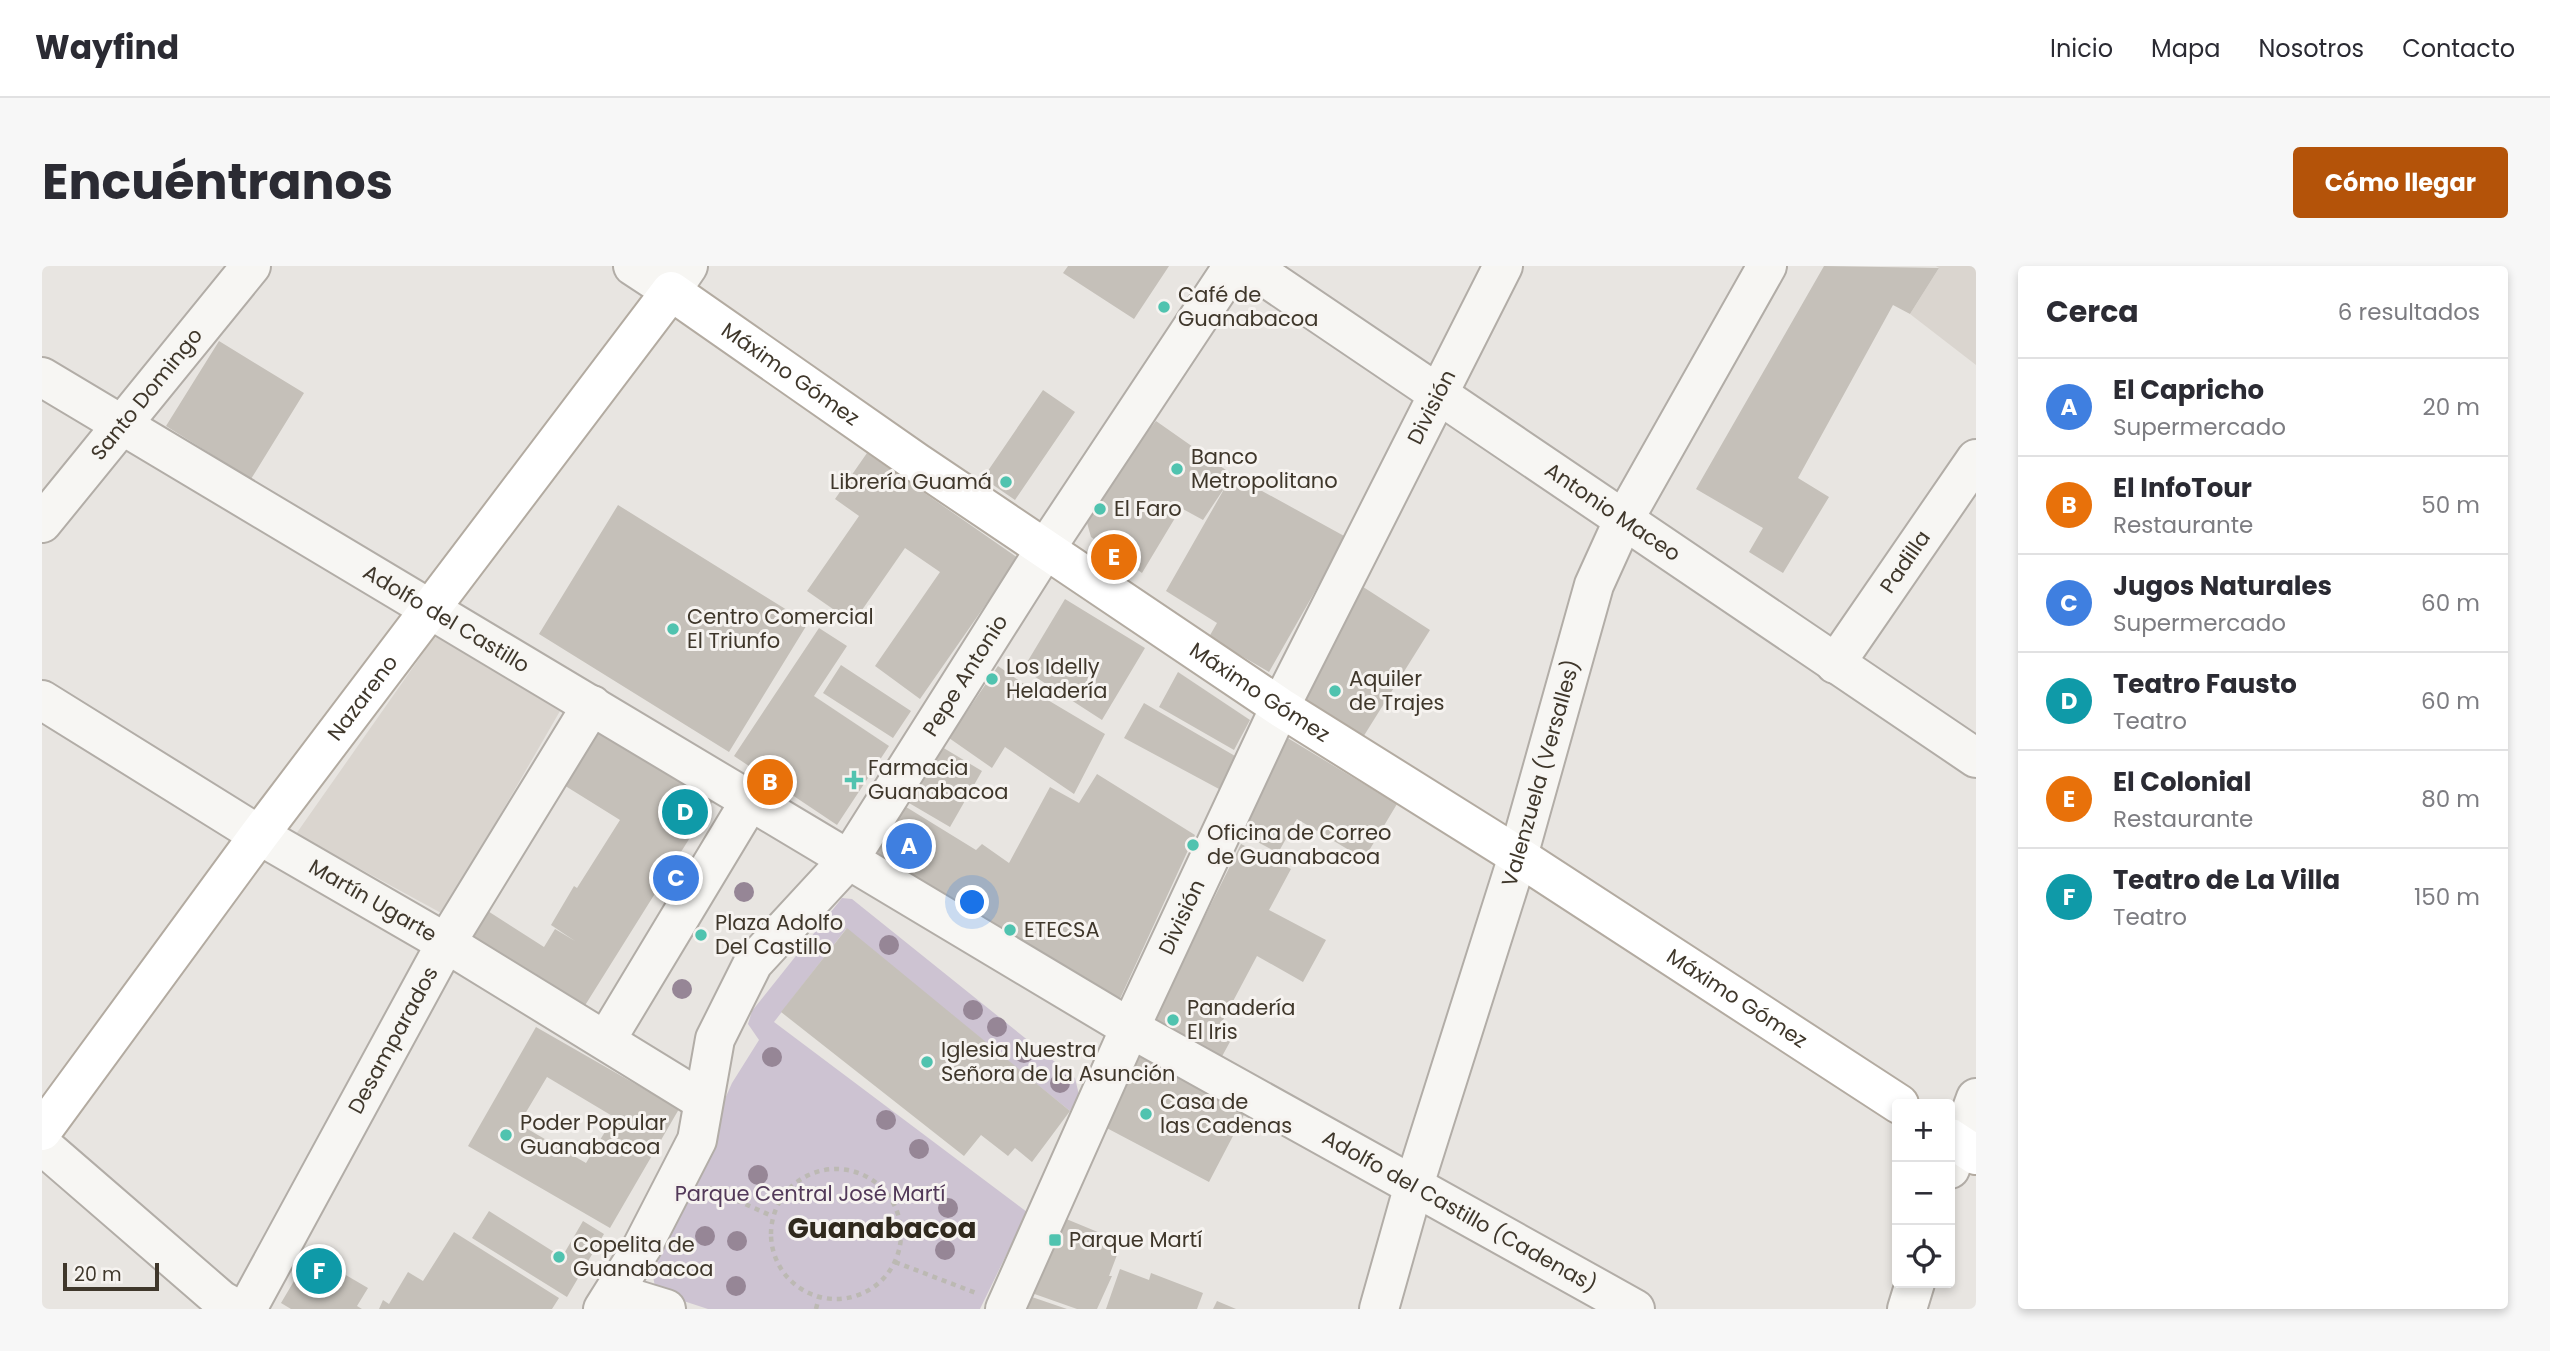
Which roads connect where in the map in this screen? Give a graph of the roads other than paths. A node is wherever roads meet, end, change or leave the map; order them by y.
1 (251, 266) edge
2 (633, 266) edge
3 (1233, 266) edge
4 (1249, 266) edge
5 (1503, 266) edge
6 (1767, 266) edge
7 (679, 279) edge
8 (42, 377) edge
9 (1438, 395) junction
10 (121, 424) junction
11 (1976, 459) edge
12 (1623, 521) junction
13 (42, 523) edge
14 (1046, 548) junction
15 (432, 609) junction
16 (1835, 664) junction
17 (42, 700) edge
18 (593, 705) junction
19 (1280, 707) junction
20 (1976, 758) edge
21 (750, 801) junction
22 (259, 835) junction
23 (1518, 856) junction
24 (850, 858) junction
25 (446, 943) junction
26 (1130, 1028) junction
27 (606, 1040) junction
28 (1976, 1098) edge
29 (1892, 1099) edge
30 (703, 1101) junction
31 (42, 1131) edge
32 (42, 1145) edge
33 (1958, 1151) edge
34 (1415, 1185) junction
35 (1913, 1288) edge
36 (608, 1301) edge
37 (1006, 1307) edge
38 (237, 1309) edge
39 (247, 1309) edge
40 (666, 1309) edge
41 (1379, 1309) edge
42 (1635, 1309) edge
43 (1907, 1309) edge

1 - 10 street, Santo Domingo
2 - 7 street, Máximo Gómez
3 - 14 street, Pepe Antonio
4 - 9 street, Antonio Maceo
5 - 9 street, División
6 - 12 street, Valenzuela (Versalles)
7 - 14 main road, Máximo Gómez
7 - 15 main road, Nazareno
8 - 10 street, Adolfo del Castillo
9 - 12 street, Antonio Maceo
9 - 19 street, División
10 - 13 street, Santo Domingo
10 - 15 street, Adolfo del Castillo
11 - 16 street, Padilla
12 - 16 street, Antonio Maceo
12 - 23 street, Valenzuela (Versalles)
14 - 19 main road, Máximo Gómez
14 - 24 street, Pepe Antonio
15 - 18 street, Adolfo del Castillo
15 - 22 main road, Nazareno
16 - 20 street, Antonio Maceo
17 - 22 street, Martín Ugarte
18 - 21 street, Adolfo del Castillo
18 - 25 street, Desamparados
19 - 23 main road, Máximo Gómez
19 - 26 street, División
21 - 24 street, Adolfo del Castillo
21 - 27 street
22 - 25 street, Martín Ugarte
22 - 31 main road, Nazareno
23 - 29 main road, Máximo Gómez
23 - 34 street, Valenzuela (Versalles)
24 - 26 street, Adolfo del Castillo (Cadenas)
24 - 30 street, Pepe Antonio
25 - 27 street, Martín Ugarte
25 - 39 street, Desamparados
26 - 34 street, Adolfo del Castillo (Cadenas)
26 - 37 street, División
27 - 30 street, Martín Ugarte
28 - 33 street
30 - 36 street, Pepe Antonio
32 - 38 street
34 - 41 street, Valenzuela (Versalles)
34 - 42 street, Adolfo del Castillo (Cadenas)
35 - 43 street
36 - 40 street

